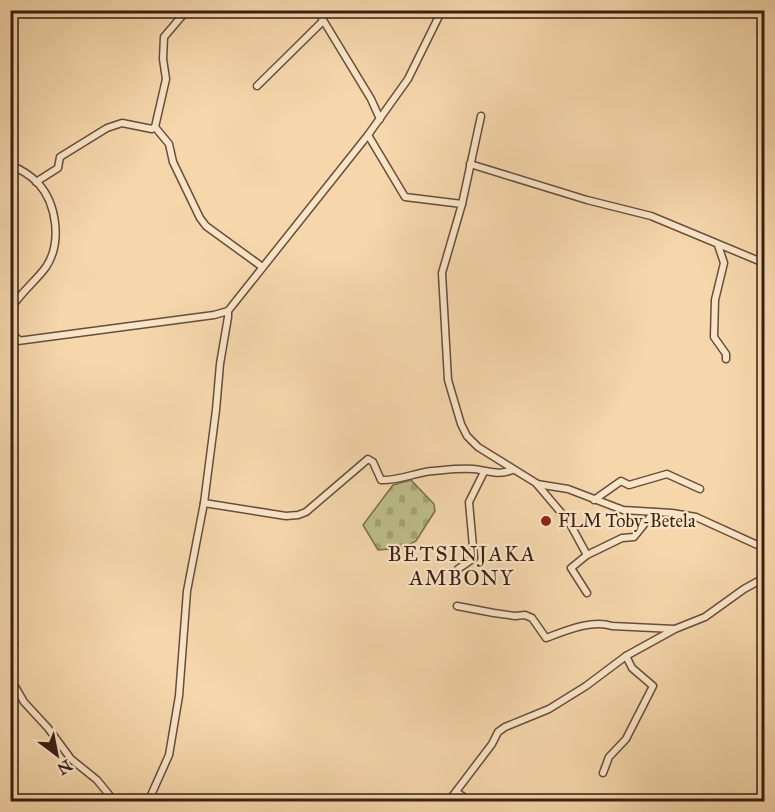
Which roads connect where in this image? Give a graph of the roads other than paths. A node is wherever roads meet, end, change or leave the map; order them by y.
1 (187, 10) edge
2 (317, 10) edge
3 (442, 10) edge
4 (323, 21) junction
5 (257, 86) dead end
6 (481, 116) dead end
7 (380, 119) junction
8 (155, 127) junction
9 (368, 135) junction
10 (470, 164) junction
11 (10, 165) edge
12 (36, 182) junction
13 (462, 204) junction
14 (718, 245) junction
15 (765, 263) edge
16 (261, 266) junction
17 (10, 310) edge
18 (228, 311) junction
19 (10, 332) edge
20 (20, 340) junction
21 (10, 342) edge
22 (726, 359) dead end
23 (512, 470) junction
24 (484, 472) junction
25 (536, 483) junction
26 (700, 489) dead end
27 (594, 500) junction
28 (204, 503) junction
29 (654, 512) junction
30 (765, 548) edge
31 (587, 555) junction
32 (458, 569) dead end
33 (765, 579) edge
34 (765, 584) edge
35 (587, 593) dead end
36 (457, 606) dead end
37 (675, 629) junction
38 (10, 635) edge
39 (10, 648) edge
40 (626, 656) junction
41 (765, 659) edge
42 (10, 667) edge
43 (12, 683) edge
44 (603, 773) dead end
45 (456, 792) junction
46 (115, 801) edge
47 (148, 801) edge
48 (448, 801) edge
49 (472, 801) edge

1 - 8 street
2 - 4 street
3 - 7 street
4 - 5 street
4 - 7 street
6 - 10 street
7 - 9 street
8 - 12 street
8 - 16 street
9 - 13 street
9 - 16 street
10 - 13 street
10 - 14 street
11 - 12 street
12 - 17 street
13 - 23 street
14 - 15 street
14 - 22 street
16 - 18 street
18 - 20 street
18 - 28 street
19 - 20 street
20 - 21 street
23 - 24 street
23 - 25 street
24 - 28 street
24 - 32 street
25 - 27 street
25 - 31 street
26 - 27 street
27 - 29 street
28 - 47 street
29 - 30 street
29 - 31 street
31 - 35 street
33 - 37 street
34 - 41 street
36 - 37 street
37 - 40 street
38 - 39 street
40 - 44 street
40 - 45 street
42 - 43 street
43 - 46 street
45 - 48 street
45 - 49 street

